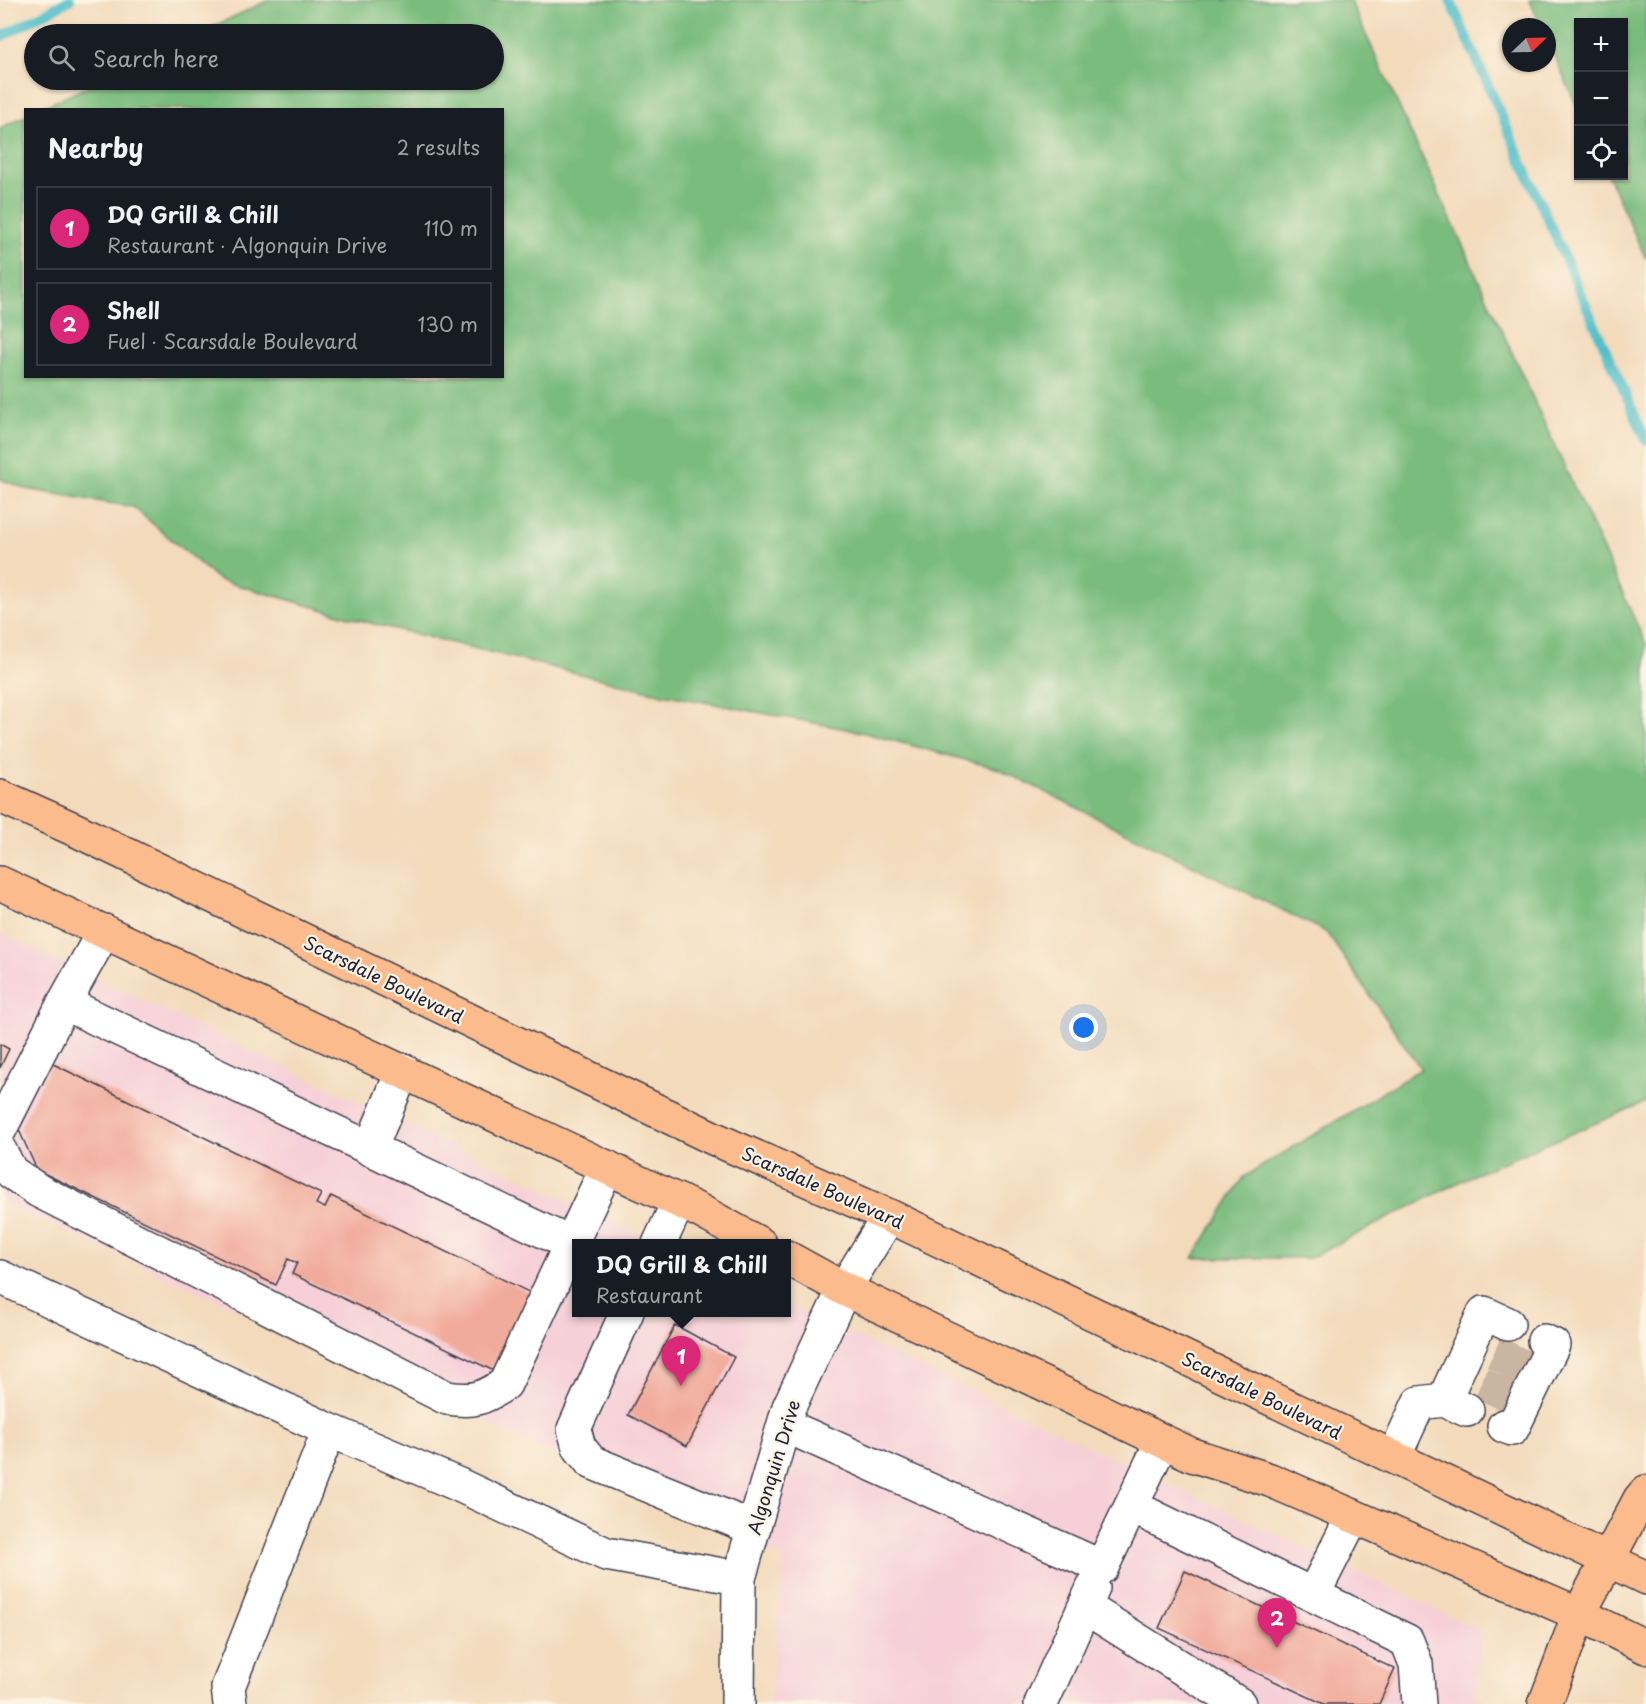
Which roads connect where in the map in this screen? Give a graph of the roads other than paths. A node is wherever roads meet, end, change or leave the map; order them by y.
1 (0, 796) edge
2 (0, 883) edge
3 (104, 931) junction
4 (64, 1004) junction
5 (404, 1070) junction
6 (0, 1129) edge
7 (370, 1149) junction
8 (0, 1151) edge
9 (607, 1167) junction
10 (679, 1202) junction
11 (889, 1216) junction
12 (573, 1239) edge
13 (661, 1239) edge
14 (747, 1239) edge
15 (571, 1244) joint
16 (791, 1260) edge
17 (0, 1277) edge
18 (844, 1289) junction
19 (625, 1317) edge
20 (1491, 1339) dead end
21 (1544, 1341) dead end
22 (1515, 1409) dead end
23 (784, 1425) junction
24 (329, 1430) junction
25 (1162, 1441) junction
26 (1394, 1457) junction
27 (1646, 1492) edge
28 (1131, 1506) junction
29 (1353, 1516) junction
30 (753, 1528) junction
31 (1608, 1559) junction
32 (1102, 1567) junction
33 (739, 1578) junction
34 (1646, 1578) edge
35 (1313, 1595) junction
36 (1084, 1607) junction
37 (1579, 1614) junction
38 (1646, 1647) edge
39 (230, 1704) edge
40 (738, 1704) edge
41 (1041, 1704) edge
42 (1239, 1704) edge
43 (1419, 1704) edge
44 (1545, 1704) edge

1 - 11 main road, Scarsdale Boulevard
2 - 3 main road
3 - 4 street
3 - 5 main road
4 - 6 street
4 - 7 street
5 - 7 street
5 - 9 main road
7 - 15 street
8 - 15 street
9 - 10 main road
9 - 12 street
10 - 13 street
10 - 14 main road
11 - 18 street, Algonquin Drive
11 - 26 main road, Scarsdale Boulevard
16 - 18 main road
17 - 24 street
18 - 23 street, Algonquin Drive
18 - 25 main road
19 - 30 street
20 - 26 street
21 - 22 street
23 - 30 street, Algonquin Drive
23 - 32 street
24 - 33 street
24 - 39 street
25 - 28 street
25 - 29 main road
26 - 31 main road, Scarsdale Boulevard
27 - 31 main road
28 - 32 street
28 - 35 street
29 - 35 street
29 - 37 main road
30 - 33 street, Algonquin Drive
31 - 34 main road, Scarsdale Boulevard
31 - 37 main road
32 - 36 street
33 - 40 street, Algonquin Drive
35 - 43 street
36 - 41 street
36 - 42 street
37 - 38 main road
37 - 44 main road

